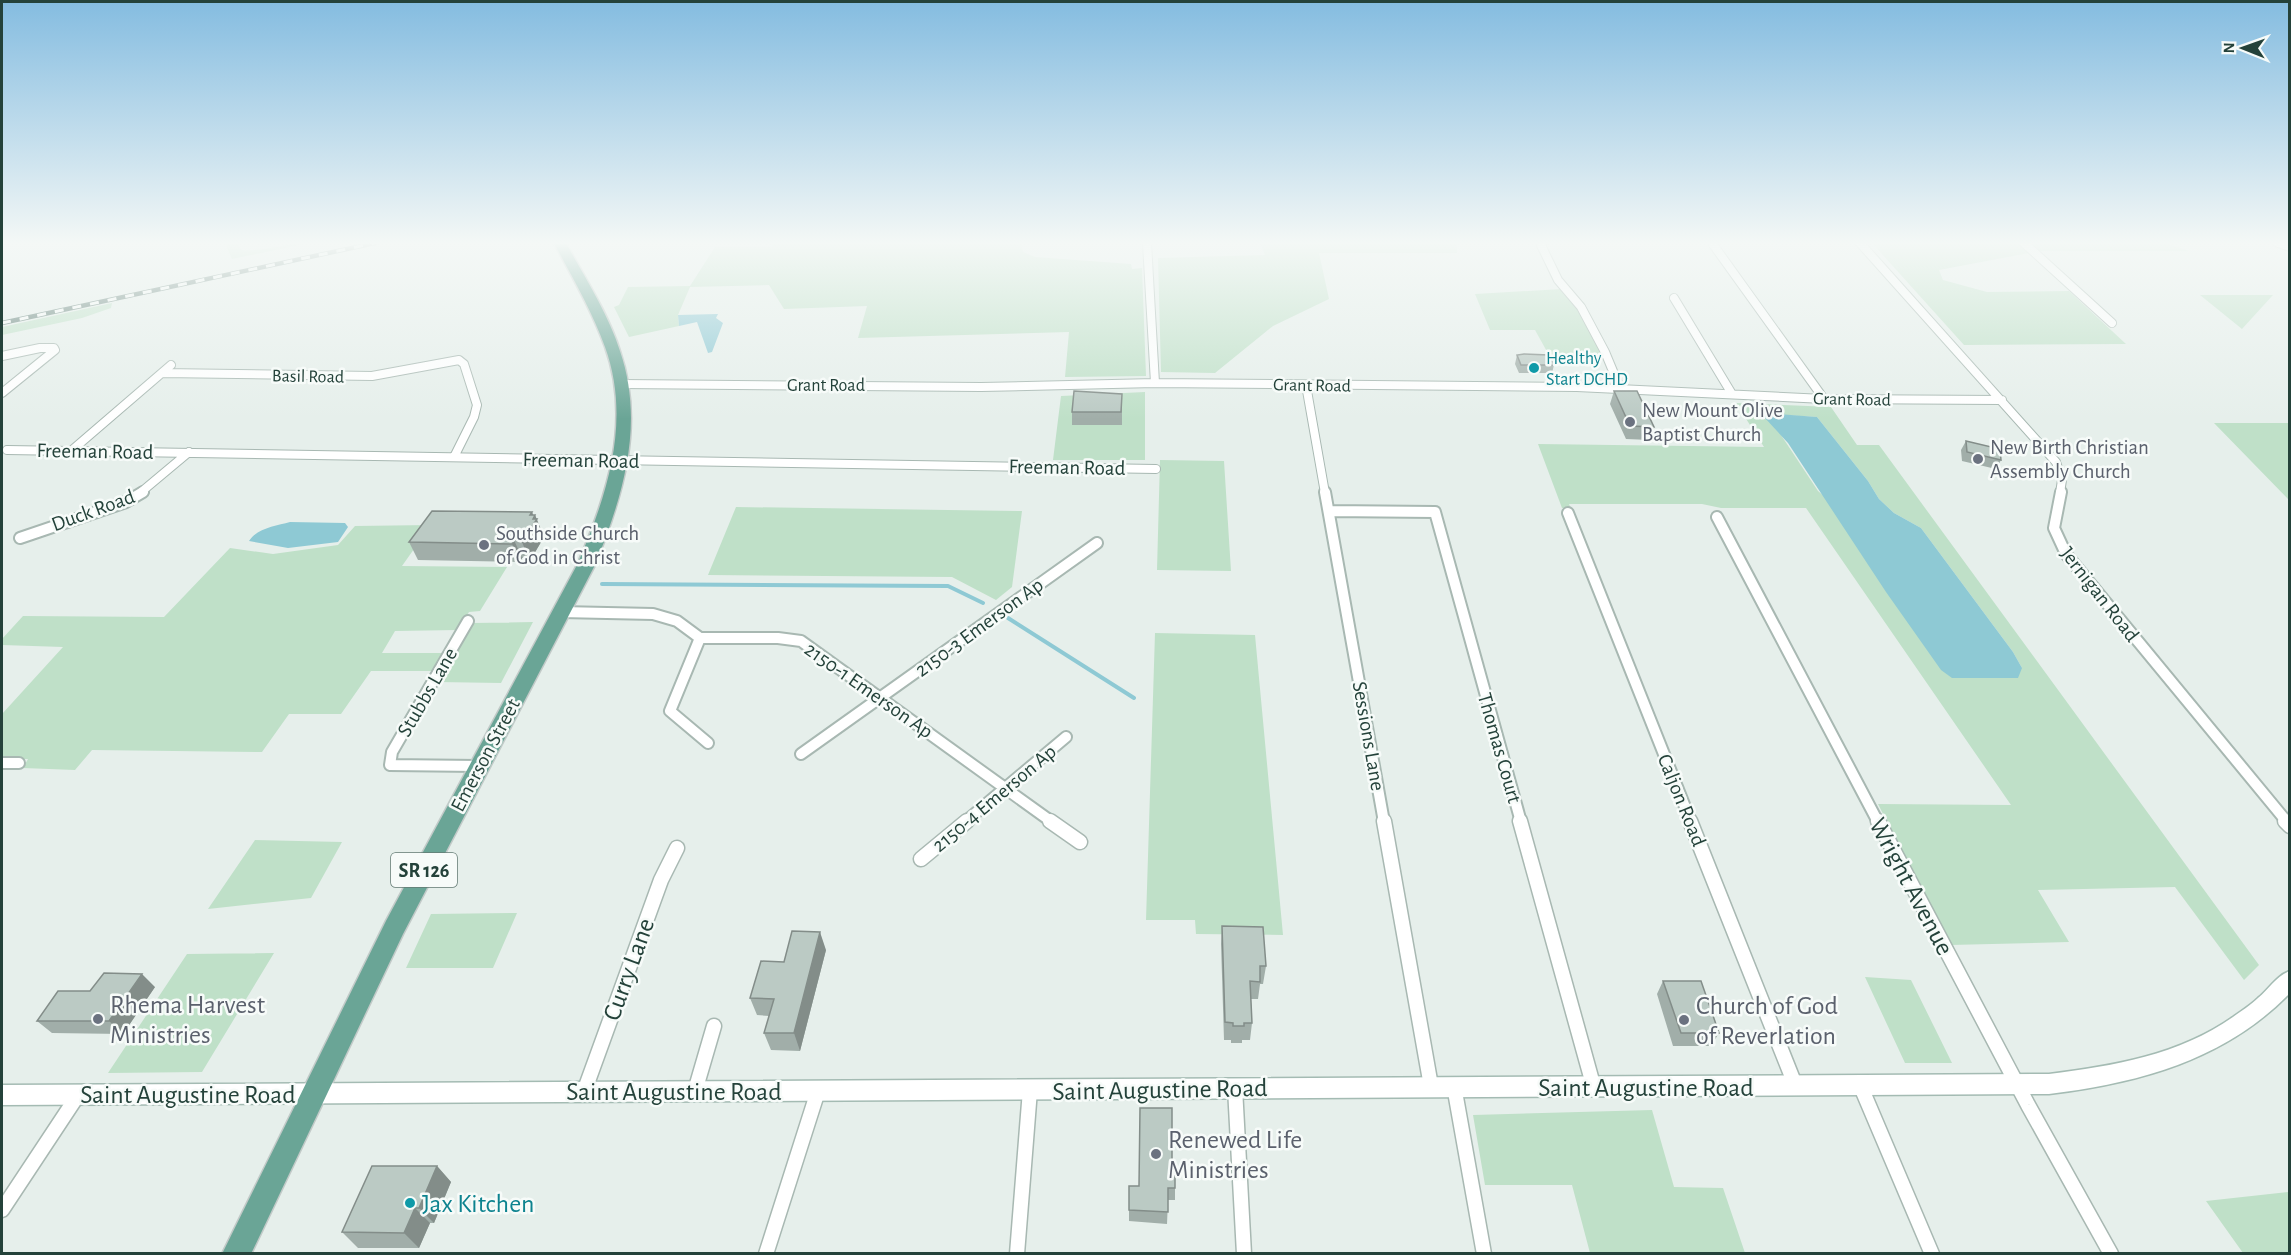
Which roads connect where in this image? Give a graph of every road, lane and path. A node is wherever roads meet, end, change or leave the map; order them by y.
1 (591, 302) edge
2 (1150, 302) edge
3 (1577, 302) edge
4 (1676, 302) edge
5 (1754, 302) edge
6 (1913, 302) edge
7 (2088, 302) edge
8 (2112, 323) dead end
9 (2, 356) edge
10 (171, 365) dead end
11 (162, 373) junction
12 (1155, 383) junction
13 (622, 384) junction
14 (1306, 385) junction
15 (1620, 388) junction
16 (2, 393) edge
17 (1732, 394) junction
18 (1824, 399) junction
19 (2002, 400) junction
20 (7, 450) dead end
21 (71, 451) junction
22 (189, 452) junction
23 (454, 457) junction
24 (622, 460) junction
25 (1156, 469) dead end
26 (1329, 511) junction
27 (1568, 513) dead end
28 (1717, 517) dead end
29 (20, 538) dead end
30 (1097, 543) dead end
31 (561, 612) junction
32 (468, 621) dead end
33 (700, 638) junction
34 (880, 698) junction
35 (1066, 737) dead end
36 (708, 743) dead end
37 (801, 754) dead end
38 (2, 763) edge
39 (19, 763) dead end
40 (478, 765) junction
41 (1006, 788) junction
42 (2289, 826) edge
43 (1080, 842) dead end
44 (677, 848) dead end
45 (921, 859) dead end
46 (2289, 979) edge
47 (714, 1026) dead end
48 (1431, 1086) junction
49 (1454, 1086) junction
50 (2018, 1086) junction
51 (1796, 1087) junction
52 (1861, 1087) junction
53 (1235, 1088) junction
54 (1594, 1088) junction
55 (1030, 1090) junction
56 (695, 1091) junction
57 (818, 1091) junction
58 (584, 1092) junction
59 (314, 1094) junction
60 (2, 1095) edge
61 (78, 1095) junction
62 (2, 1210) edge
63 (236, 1254) edge
64 (766, 1254) edge
65 (1017, 1254) edge
66 (1244, 1254) edge
67 (1484, 1254) edge
68 (1932, 1254) edge
69 (2110, 1254) edge

1 - 13 main road, Emerson Street / SR 126
2 - 12 street
3 - 15 street
4 - 17 street
5 - 18 street
6 - 19 street, Jernigan Road
7 - 8 street
9 - 16 street
10 - 11 street
11 - 21 street
11 - 23 street, Basil Road
12 - 13 street, Grant Road
12 - 14 street, Grant Road
13 - 24 main road, Emerson Street / SR 126
14 - 15 street, Grant Road
14 - 26 street, Sessions Lane
15 - 17 street, Grant Road
17 - 18 street, Grant Road
18 - 19 street, Grant Road
19 - 42 street, Jernigan Road
20 - 21 street, Freeman Road
21 - 22 street, Freeman Road
22 - 23 street, Freeman Road
22 - 29 street, Duck Road
23 - 24 street, Freeman Road
24 - 25 street, Freeman Road
24 - 31 main road, Emerson Street / SR 126
26 - 48 street, Sessions Lane
26 - 54 street, Thomas Court
27 - 51 street, Caljon Road
28 - 50 street, Wright Avenue
30 - 34 street, 2150-3 Emerson Ap
31 - 33 street
31 - 40 main road, Emerson Street / SR 126
32 - 40 street, Stubbs Lane
33 - 34 street, 2150-1 Emerson Ap
33 - 36 street
34 - 37 street, 2150-3 Emerson Ap
34 - 41 street, 2150-1 Emerson Ap
35 - 41 street, 2150-4 Emerson Ap
38 - 39 street
40 - 59 main road, Emerson Street / SR 126
41 - 43 street, 2150-1 Emerson Ap
41 - 45 street, 2150-4 Emerson Ap
44 - 58 street, Curry Lane
46 - 50 main road, Saint Augustine Road
47 - 56 street
48 - 49 main road, Saint Augustine Road
48 - 53 main road, Saint Augustine Road
49 - 54 main road, Saint Augustine Road
49 - 67 street
50 - 52 main road, Saint Augustine Road
50 - 69 street, Wright Avenue
51 - 52 main road, Saint Augustine Road
51 - 54 main road, Saint Augustine Road
52 - 68 street
53 - 55 main road, Saint Augustine Road
53 - 66 street
55 - 57 main road, Saint Augustine Road
55 - 65 street
56 - 57 main road, Saint Augustine Road
56 - 58 main road, Saint Augustine Road
57 - 64 street
58 - 59 main road, Saint Augustine Road
59 - 61 main road, Saint Augustine Road
59 - 63 main road, Emerson Street / SR 126
60 - 61 main road, Saint Augustine Road
61 - 62 street

